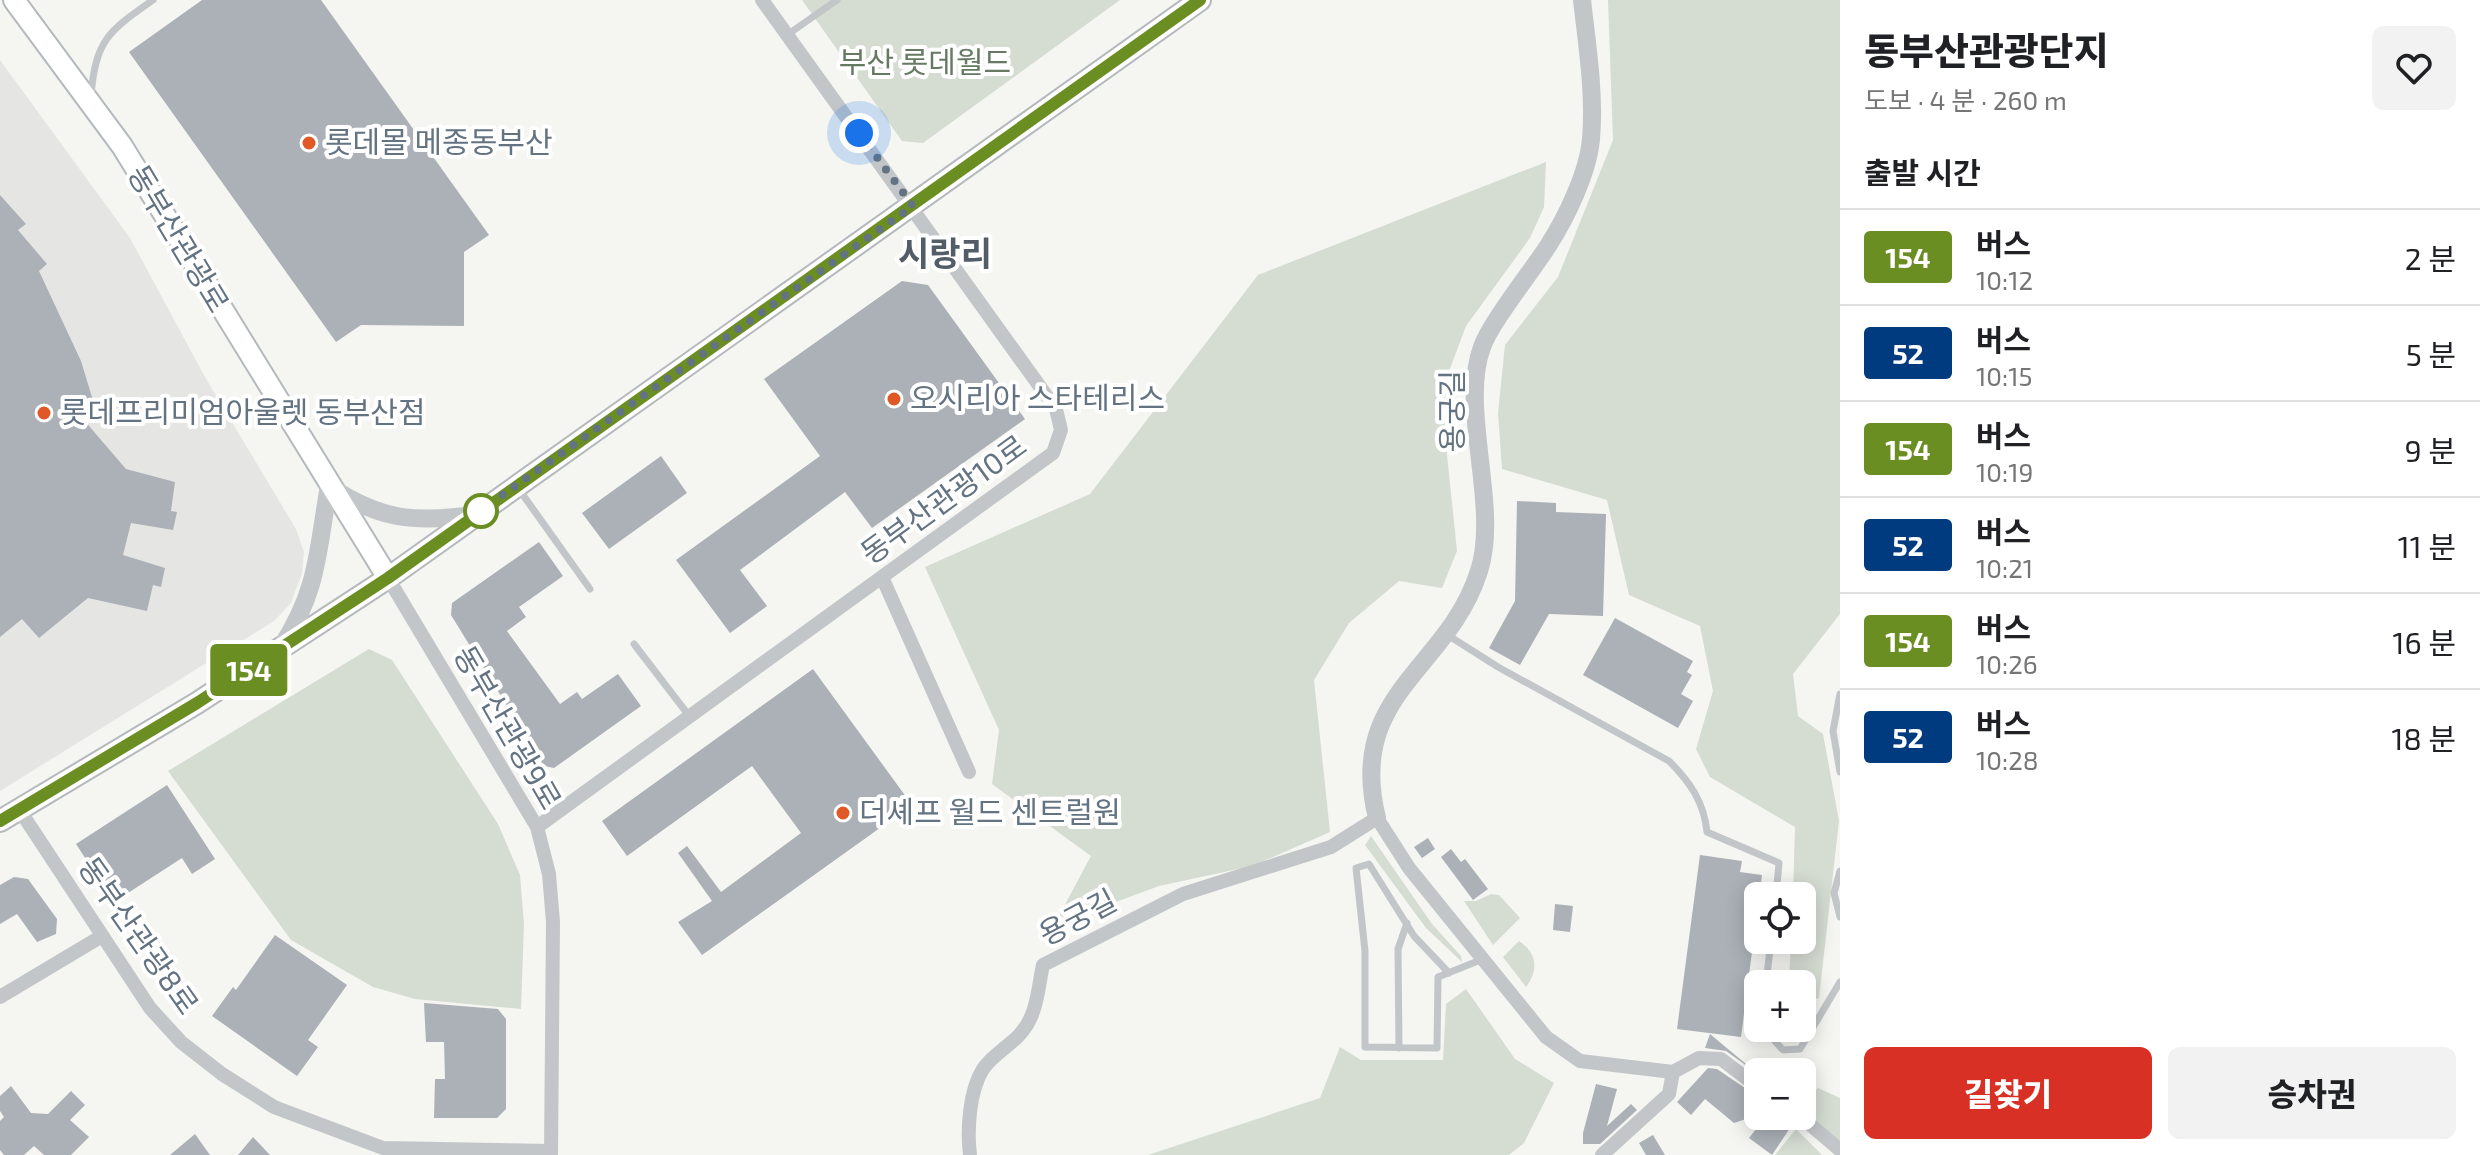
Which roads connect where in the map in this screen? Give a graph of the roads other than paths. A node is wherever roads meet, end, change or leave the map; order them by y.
1 (14, 0) edge
2 (153, 0) edge
3 (762, 0) edge
4 (837, 0) edge
5 (1200, 0) edge
6 (1582, 0) edge
7 (787, 35) junction
8 (90, 101) junction
9 (913, 206) junction
10 (329, 486) junction
11 (517, 486) junction
12 (474, 515) junction
13 (882, 577) junction
14 (388, 578) junction
15 (590, 589) dead end
16 (1444, 633) junction
17 (634, 644) dead end
18 (279, 652) junction
19 (1840, 694) edge
20 (690, 717) junction
21 (969, 772) dead end
22 (1840, 772) edge
23 (19, 809) junction
24 (1377, 818) junction
25 (0, 821) edge
26 (537, 827) junction
27 (1840, 871) edge
28 (1777, 882) edge
29 (1840, 917) edge
30 (1407, 923) junction
31 (102, 936) junction
32 (1485, 958) junction
33 (1449, 973) junction
34 (1840, 982) edge
35 (0, 997) edge
36 (1816, 1022) edge
37 (1776, 1042) edge
38 (1804, 1042) edge
39 (1399, 1048) junction
40 (1673, 1072) junction
41 (1744, 1076) edge
42 (1816, 1130) edge
43 (374, 1150) edge
44 (1840, 1150) edge
45 (551, 1153) edge
46 (970, 1155) edge
47 (1602, 1155) edge

1 - 8 main road, 동부산관광로
2 - 8 lane
3 - 7 street, 동부산관광10로
4 - 7 lane
5 - 9 main road
6 - 16 street, 용궁길
7 - 9 street, 동부산관광10로
8 - 10 main road, 동부산관광로
9 - 11 main road
9 - 13 street, 동부산관광10로
10 - 12 street, 동부산관광로
10 - 14 main road, 동부산관광로
10 - 18 street
11 - 12 main road
11 - 15 lane
12 - 14 main road
13 - 20 street, 동부산관광10로
13 - 21 street
14 - 18 main road
14 - 26 street, 동부산관광9로
16 - 24 street, 용궁길
16 - 28 lane
17 - 20 lane
18 - 23 main road
19 - 22 lane
20 - 26 street, 동부산관광10로
23 - 25 main road
23 - 31 street, 동부산관광8로
24 - 32 street, 용궁길
24 - 46 street, 용궁길
26 - 45 street, 동부산관광9로
27 - 29 lane
30 - 33 lane
30 - 39 lane
30 - 39 lane
31 - 35 street
31 - 43 street, 동부산관광8로
32 - 33 lane
32 - 40 street, 용궁길
33 - 39 lane
34 - 36 lane
37 - 38 lane
40 - 41 street, 용궁길
40 - 47 street
42 - 44 street
43 - 45 street, 동부산관광8로

